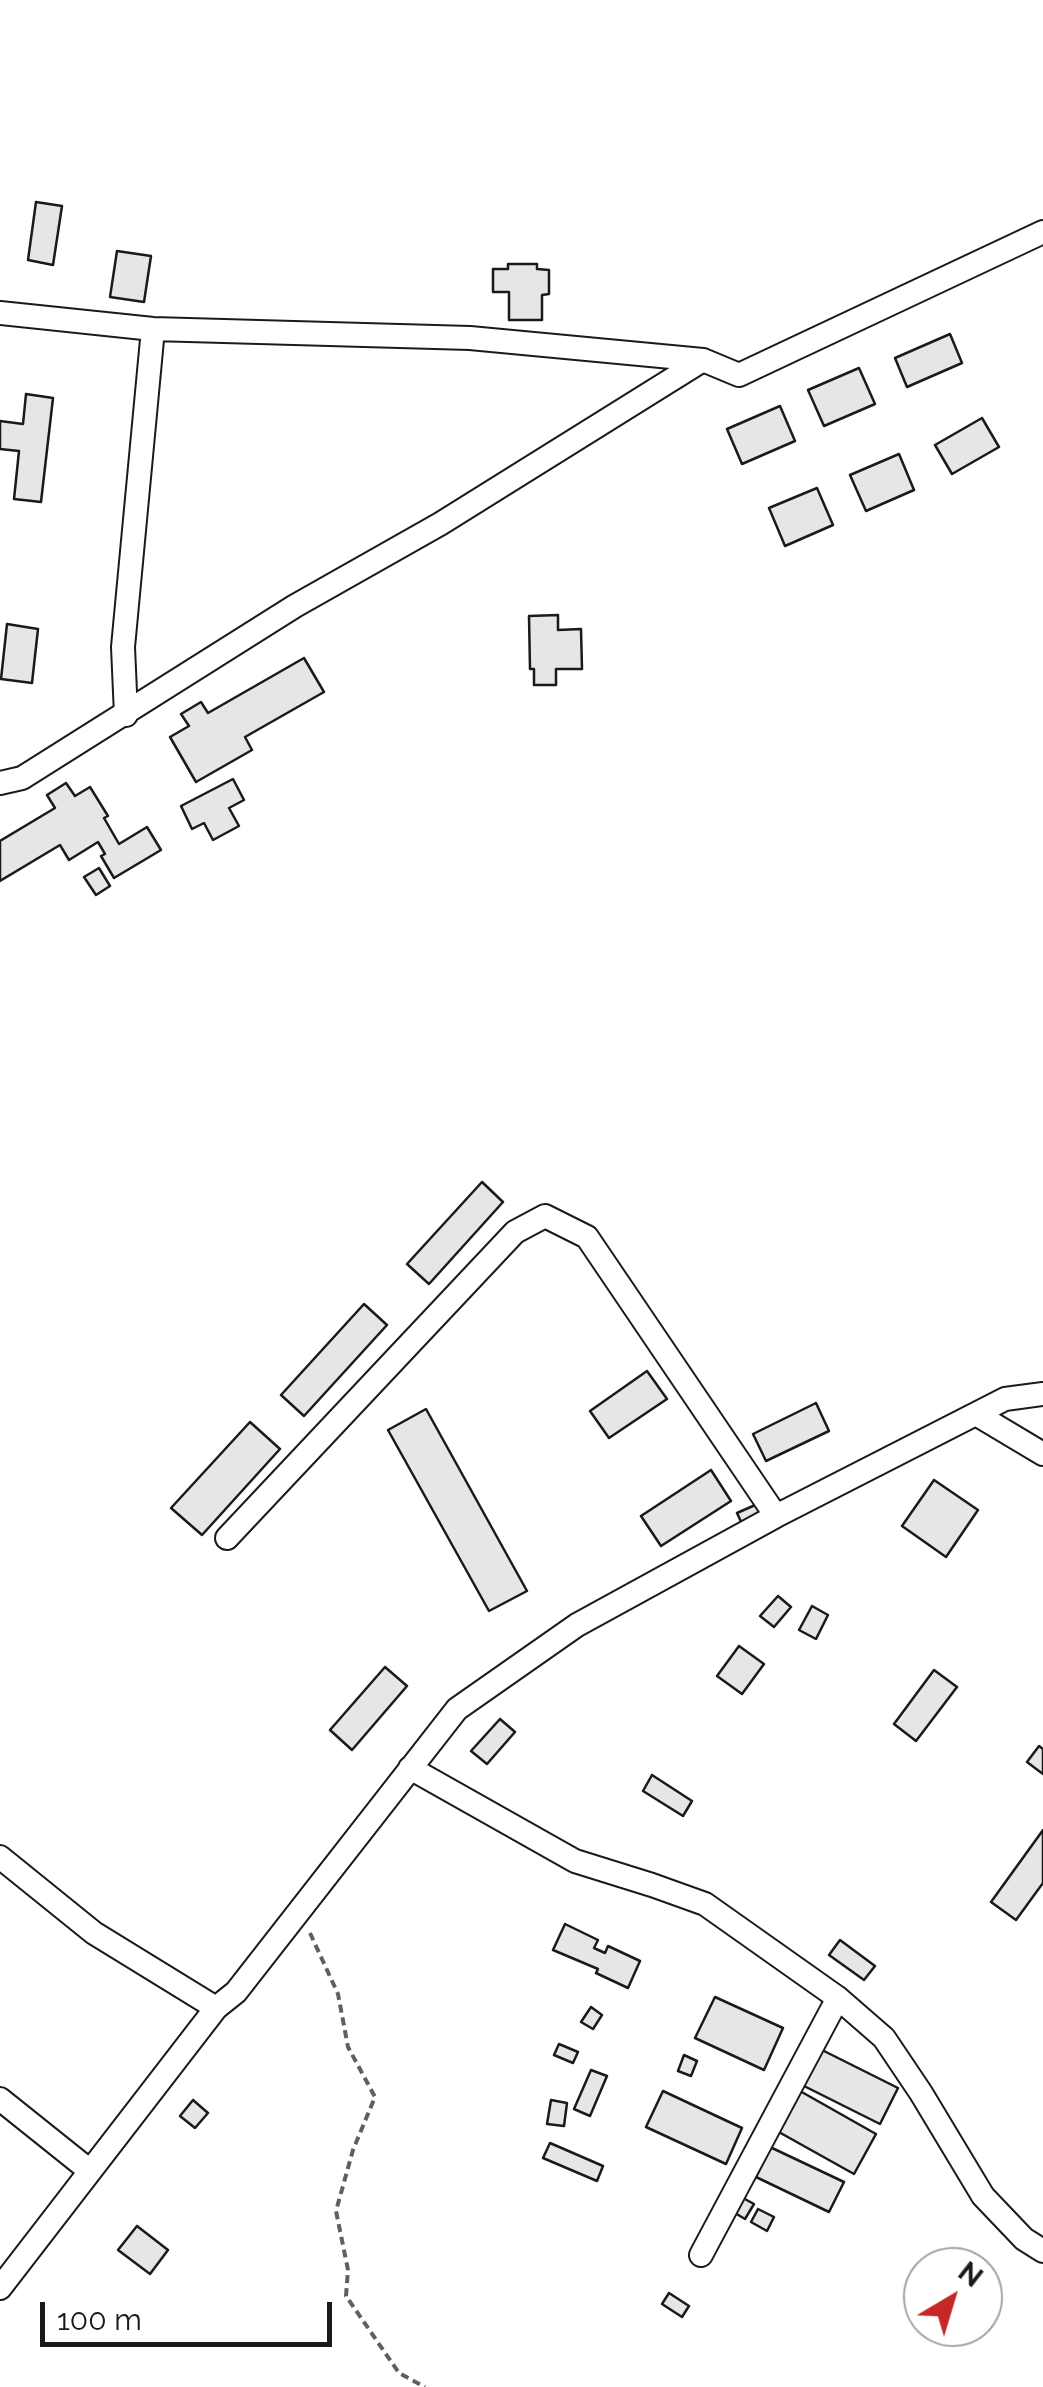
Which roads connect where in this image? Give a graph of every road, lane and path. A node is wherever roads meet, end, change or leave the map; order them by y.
1 (1043, 232) edge
2 (0, 313) edge
3 (153, 329) junction
4 (703, 360) junction
5 (126, 714) junction
6 (0, 783) edge
7 (1043, 1394) edge
8 (976, 1414) junction
9 (1043, 1454) edge
10 (776, 1516) junction
11 (227, 1538) dead end
12 (410, 1768) junction
13 (0, 1856) edge
14 (300, 1910) junction
15 (838, 1998) junction
16 (216, 2008) junction
17 (0, 2099) edge
18 (90, 2171) junction
19 (1043, 2251) edge
20 (701, 2255) dead end
21 (0, 2288) edge
22 (425, 2387) edge

1 - 4 street
2 - 3 street
3 - 4 street
3 - 5 street
4 - 5 street
5 - 6 street
7 - 8 street
8 - 9 street
8 - 10 street
10 - 11 street
10 - 12 street
12 - 14 street
12 - 15 street
13 - 16 street
14 - 16 street
14 - 22 path
15 - 19 street
15 - 20 street
16 - 18 street
17 - 18 street
18 - 21 street

